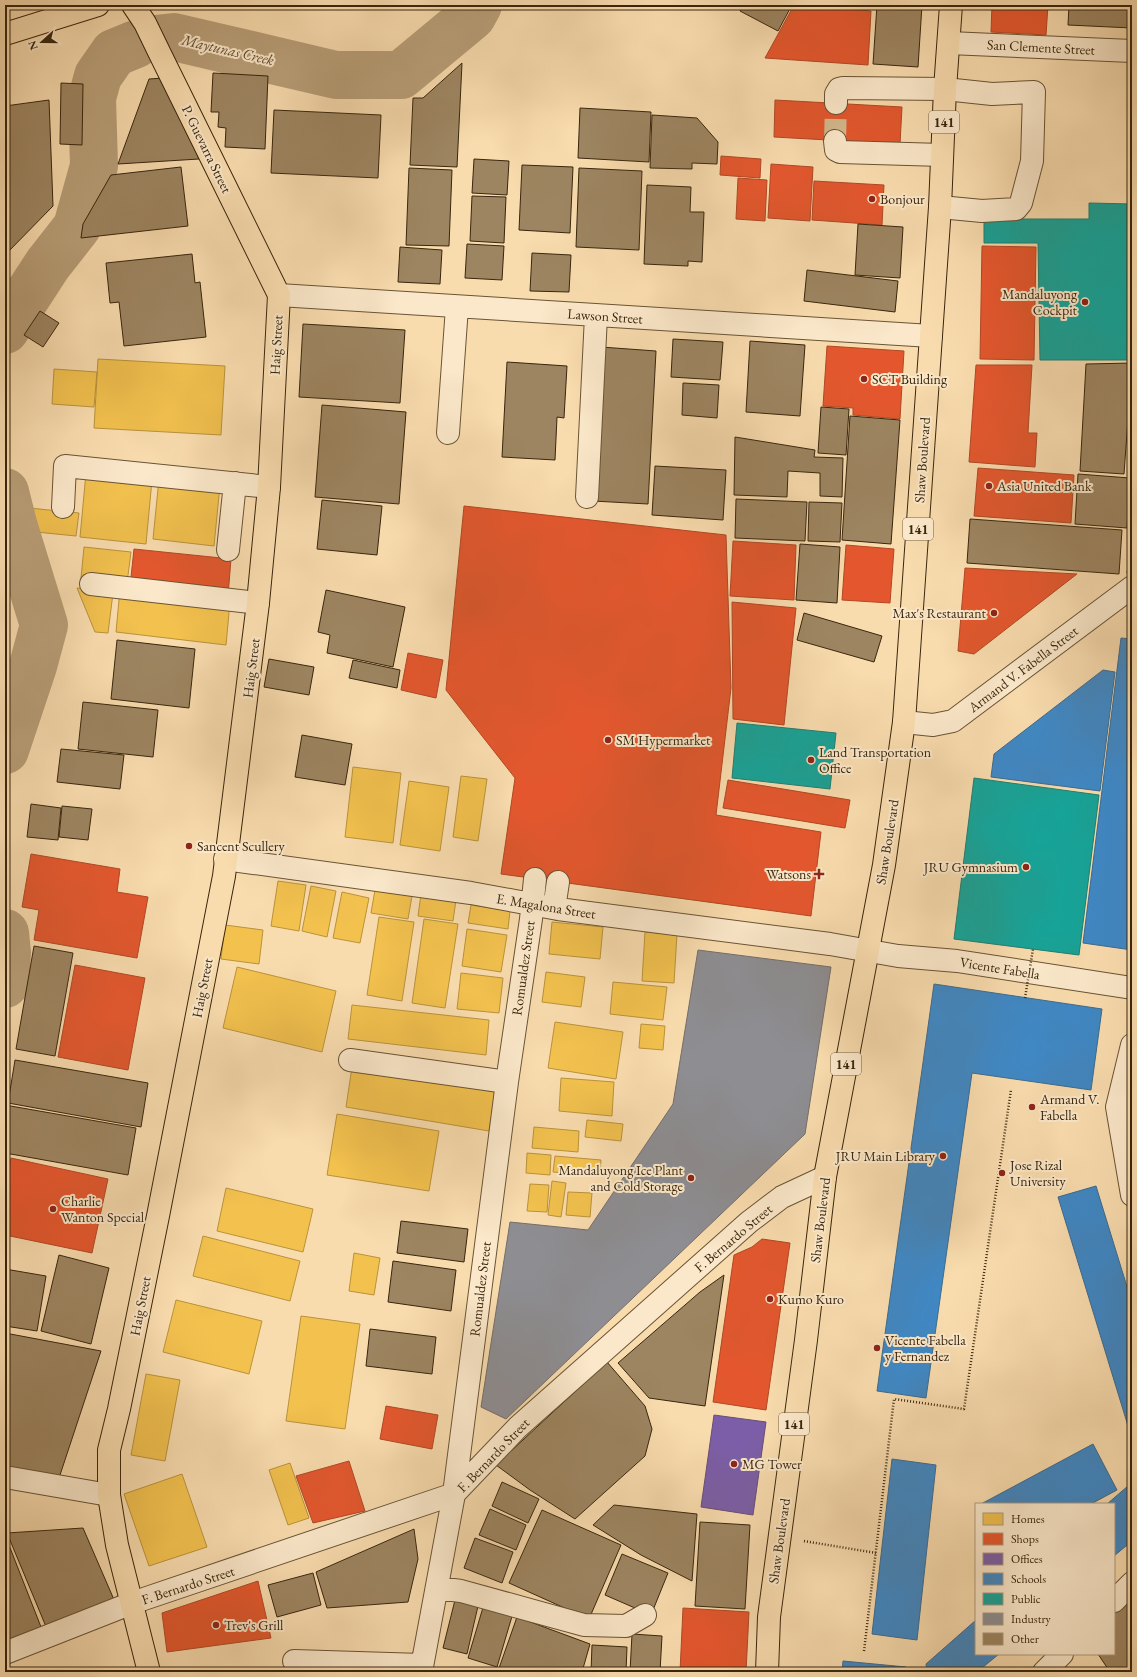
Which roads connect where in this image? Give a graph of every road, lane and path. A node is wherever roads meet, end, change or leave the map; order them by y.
1 (98, 5) edge
2 (133, 5) edge
3 (951, 5) edge
4 (5, 34) edge
5 (949, 42) junction
6 (1132, 51) edge
7 (945, 89) junction
8 (836, 103) tunnel mouth
9 (835, 141) dead end
10 (942, 155) junction
11 (940, 207) junction
12 (279, 295) junction
13 (457, 307) junction
14 (596, 316) junction
15 (931, 336) junction
16 (448, 433) dead end
17 (235, 483) junction
18 (269, 487) junction
19 (587, 497) dead end
20 (63, 507) dead end
21 (228, 550) dead end
22 (91, 584) dead end
23 (1132, 588) edge
24 (258, 603) junction
25 (904, 722) junction
26 (225, 859) junction
27 (535, 879) dead end
28 (558, 882) dead end
29 (532, 905) junction
30 (558, 909) junction
31 (1033, 950) dead end
32 (868, 951) junction
33 (1132, 988) edge
34 (1025, 998) dead end
35 (1132, 1045) edge
36 (350, 1060) dead end
37 (507, 1082) junction
38 (1011, 1090) dead end
39 (825, 1177) junction
40 (1132, 1195) edge
41 (5, 1477) edge
42 (454, 1494) junction
43 (109, 1495) junction
44 (779, 1538) junction
45 (876, 1553) junction
46 (1132, 1583) edge
47 (438, 1588) junction
48 (1115, 1600) edge
49 (132, 1603) junction
50 (645, 1615) dead end
51 (864, 1651) dead end
52 (5, 1653) edge
53 (1061, 1655) edge
54 (294, 1661) dead end
55 (421, 1669) edge
56 (149, 1672) edge
57 (767, 1672) edge
58 (1044, 1672) edge

1 - 4 main road
2 - 12 main road, P. Guevarra Street
3 - 5 main road, Shaw Boulevard / 141
5 - 6 street, San Clemente Street
5 - 7 main road, Shaw Boulevard / 141
7 - 8 street
7 - 10 main road, Shaw Boulevard / 141
7 - 11 street
9 - 10 street
10 - 11 main road, Shaw Boulevard / 141
11 - 15 main road, Shaw Boulevard / 141
12 - 13 street, Lawson Street
12 - 18 main road, Haig Street
13 - 14 street, Lawson Street
13 - 16 street
14 - 15 street, Lawson Street
14 - 19 street
15 - 25 main road, Shaw Boulevard / 141
17 - 18 street
17 - 20 street
17 - 21 street
18 - 24 main road, Haig Street
22 - 24 street
23 - 25 street, Armand V. Fabella Street
24 - 26 main road, Haig Street
25 - 32 main road, Shaw Boulevard / 141
26 - 29 street, E. Magalona Street
26 - 43 main road, Haig Street
27 - 29 street, Romualdez Street
28 - 30 street
29 - 30 street, E. Magalona Street
29 - 37 street, Romualdez Street
30 - 32 street, E. Magalona Street
31 - 34 path, bridge
32 - 33 street, Vicente Fabella
32 - 39 main road, Shaw Boulevard / 141
35 - 40 street
36 - 37 street
37 - 42 street, Romualdez Street
38 - 45 path
39 - 42 street, F. Bernardo Street
39 - 44 main road, Shaw Boulevard / 141
41 - 43 street
42 - 47 street, Romualdez Street
42 - 49 street, F. Bernardo Street
43 - 49 main road, Haig Street
44 - 45 path
44 - 57 main road, Shaw Boulevard / 141
45 - 51 path
46 - 48 street
47 - 50 street
47 - 55 street, Romualdez Street
49 - 52 street, F. Bernardo Street
49 - 56 main road, Haig Street
53 - 58 street
54 - 55 street

